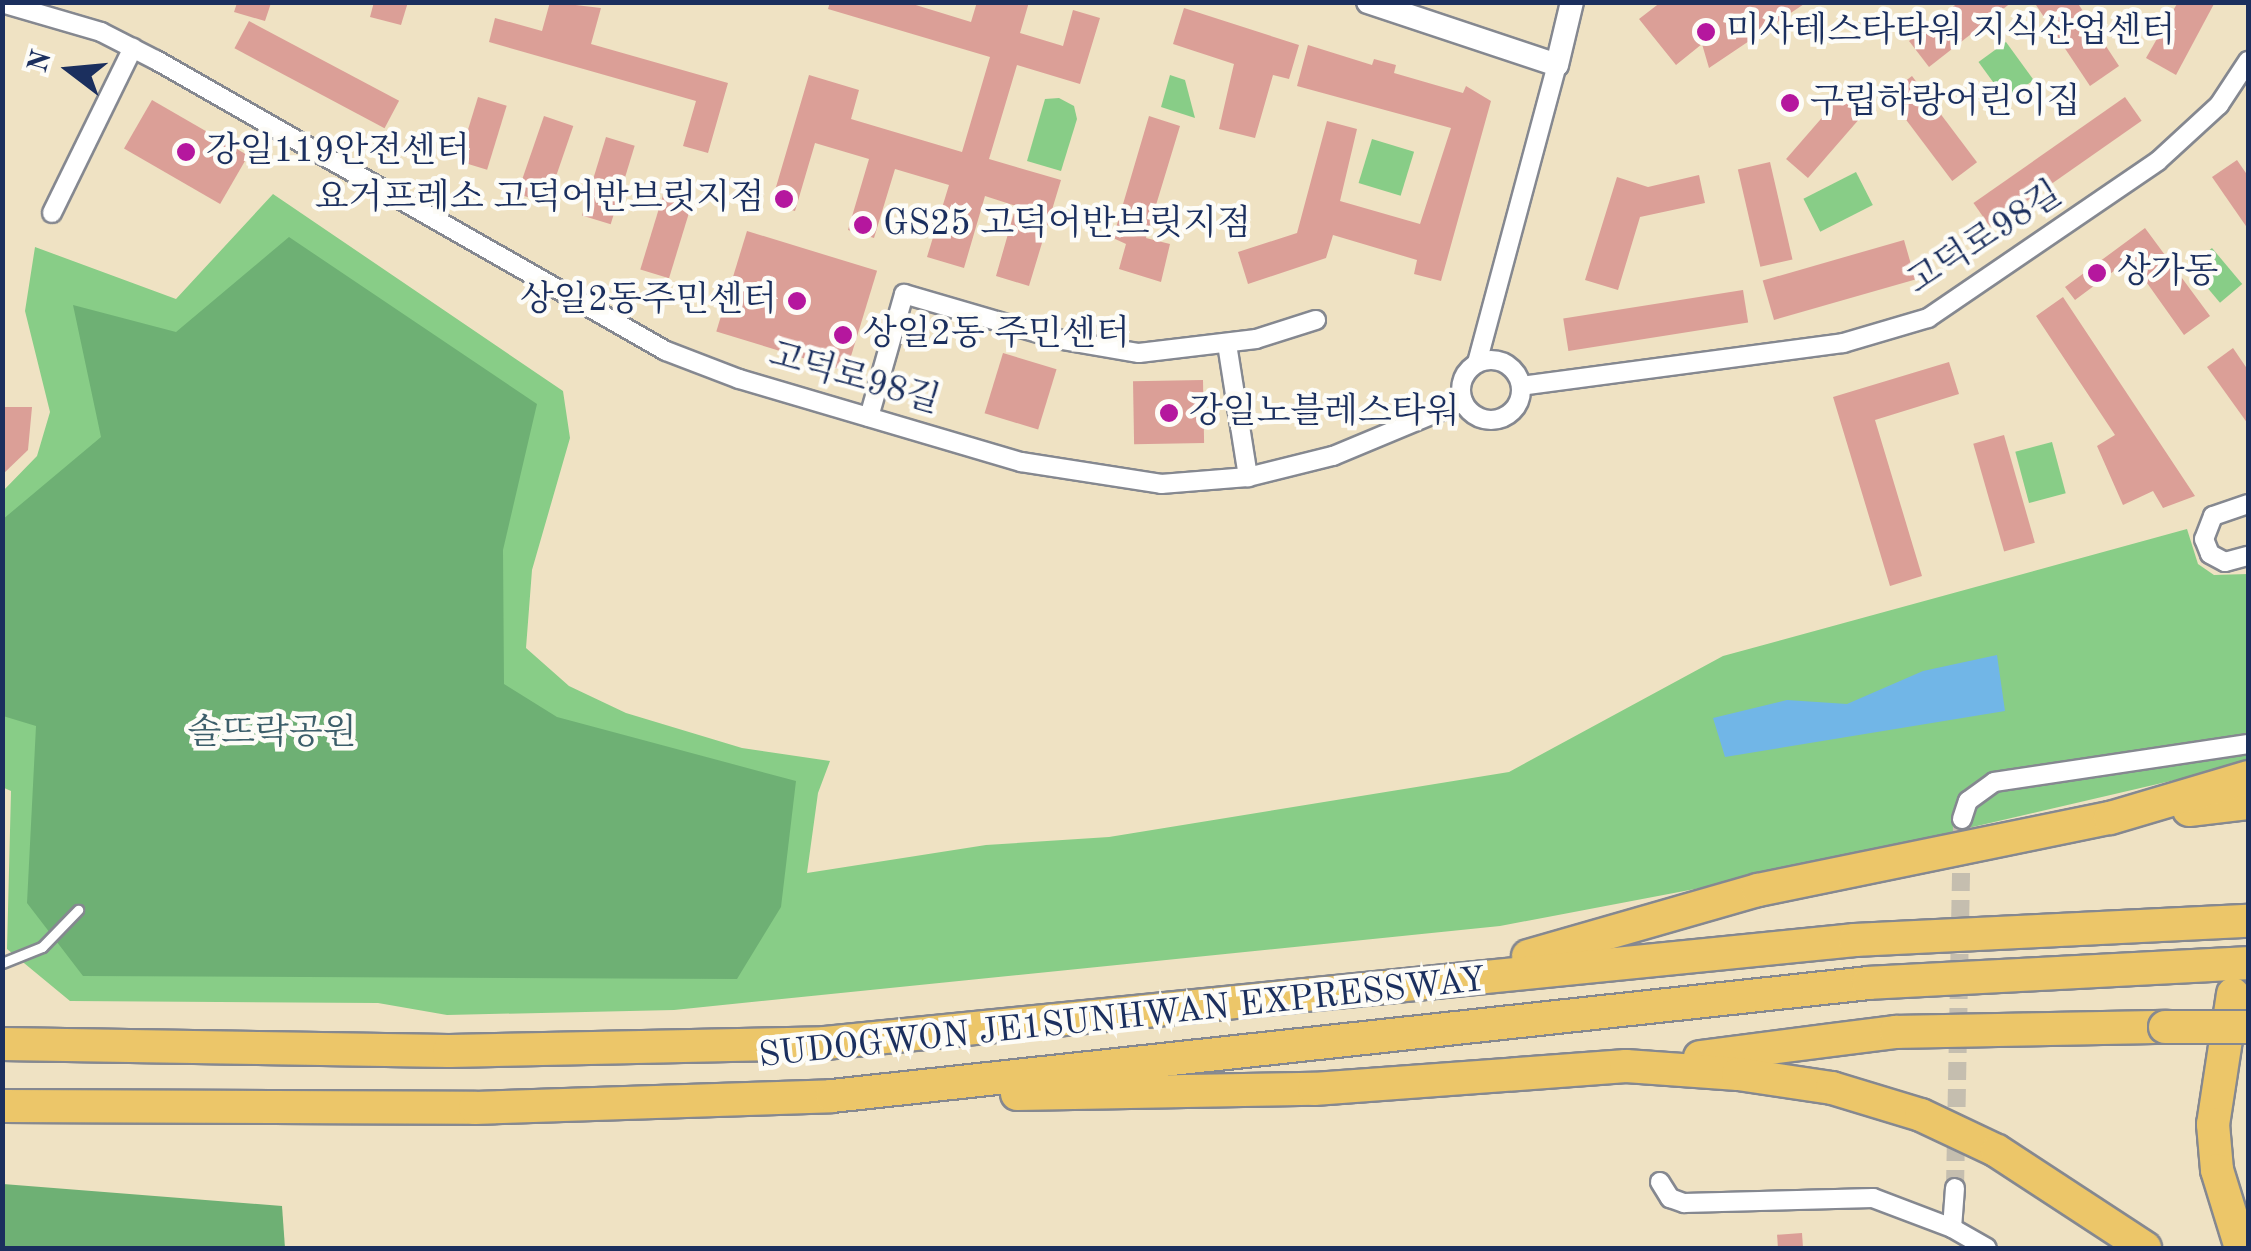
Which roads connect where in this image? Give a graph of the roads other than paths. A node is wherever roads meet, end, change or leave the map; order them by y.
1 (1368, 2) edge
2 (1572, 2) edge
3 (2, 4) edge
4 (133, 48) junction
5 (2248, 60) edge
6 (1557, 65) junction
7 (52, 213) dead end
8 (1316, 320) dead end
9 (1227, 344) junction
10 (1477, 363) junction
11 (1521, 386) junction
12 (1463, 402) junction
13 (869, 418) junction
14 (1248, 477) junction
15 (2248, 504) edge
16 (2248, 556) edge
17 (2248, 744) edge
18 (2248, 777) edge
19 (2248, 803) edge
20 (2110, 818) junction
21 (1962, 819) tunnel mouth
22 (78, 910) dead end
23 (2248, 921) edge
24 (2248, 962) edge
25 (2, 963) edge
26 (1452, 978) junction
27 (2233, 994) dead end
28 (2248, 1026) edge
29 (2, 1044) edge
30 (1626, 1066) junction
31 (832, 1096) junction
32 (2, 1106) edge
33 (1660, 1182) dead end
34 (1954, 1188) tunnel mouth
35 (1952, 1228) junction
36 (1987, 1248) edge
37 (2146, 1248) edge
38 (2241, 1248) edge

1 - 6 street
2 - 6 street
3 - 4 street, 고덕로98길
4 - 7 street
4 - 13 street, 고덕로98길
5 - 11 street, 고덕로98길
6 - 10 street
8 - 9 street
9 - 13 street
9 - 14 street
10 - 11 street
10 - 12 street
11 - 12 street
12 - 14 street, 고덕로98길
13 - 14 street, 고덕로98길
15 - 16 street
17 - 21 street
18 - 20 highway
19 - 20 highway
20 - 26 highway
22 - 25 lane
23 - 26 highway, SUDOGWON JE1SUNHWAN EXPRESSWAY
24 - 31 highway, SUDOGWON JE1SUNHWAN EXPRESSWAY
26 - 29 highway, SUDOGWON JE1SUNHWAN EXPRESSWAY
27 - 38 highway
28 - 30 highway, bridge
30 - 31 highway
30 - 37 highway
31 - 32 highway, SUDOGWON JE1SUNHWAN EXPRESSWAY
33 - 35 street
34 - 35 street
35 - 36 street

